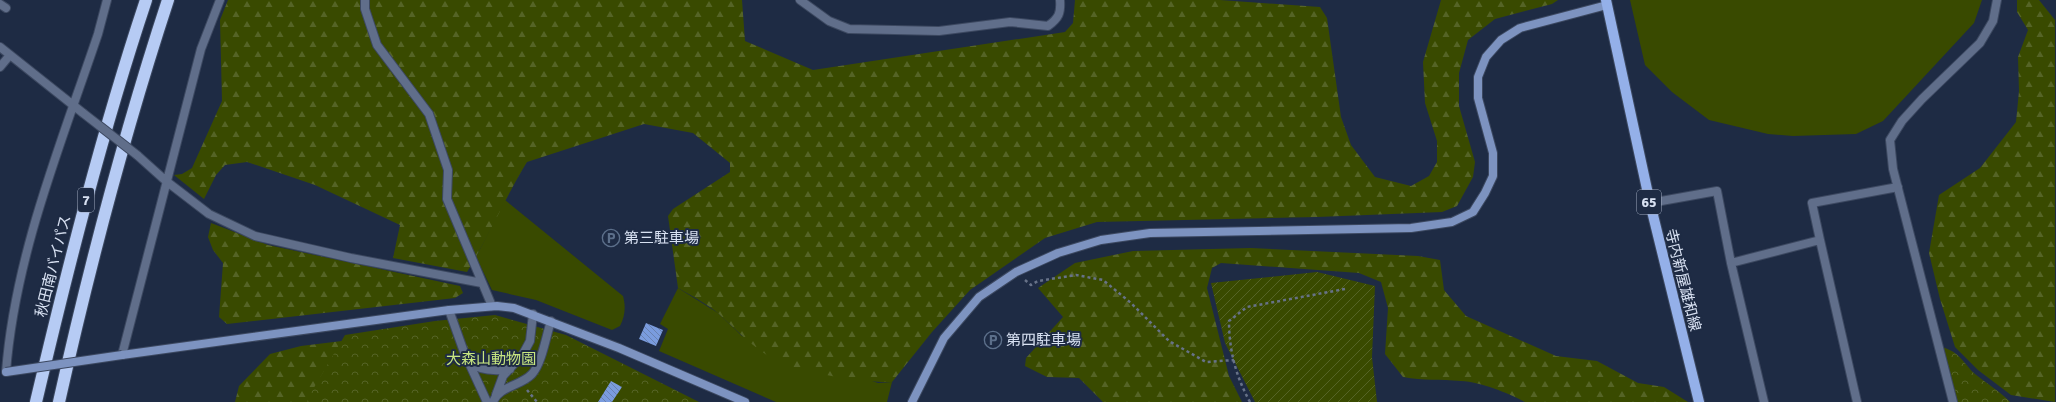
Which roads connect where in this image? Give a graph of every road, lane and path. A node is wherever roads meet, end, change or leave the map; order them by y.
1 (107, 0) edge
2 (146, 0) edge
3 (168, 0) edge
4 (220, 0) edge
5 (365, 0) edge
6 (800, 0) edge
7 (1060, 0) edge
8 (1997, 0) edge
9 (1607, 2) edge
10 (0, 47) edge
11 (10, 55) junction
12 (0, 67) edge
13 (74, 105) junction
14 (166, 181) junction
15 (1898, 188) junction
16 (1650, 203) junction
17 (1820, 240) junction
18 (1731, 263) junction
19 (1016, 272) junction
20 (482, 283) junction
21 (1345, 289) dead end
22 (492, 306) junction
23 (449, 310) junction
24 (533, 314) junction
25 (550, 321) junction
26 (122, 355) junction
27 (1234, 360) junction
28 (469, 362) junction
29 (510, 369) junction
30 (3, 372) edge
31 (521, 383) junction
32 (494, 399) edge
33 (36, 402) edge
34 (59, 402) edge
35 (488, 402) edge
36 (537, 402) edge
37 (745, 402) edge
38 (912, 402) edge
39 (1250, 402) edge
40 (1699, 402) edge
41 (1764, 402) edge
42 (1857, 402) edge
43 (1953, 402) edge

1 - 13 street
2 - 33 highway, 秋田南バイパス / 7
3 - 34 highway, 7
4 - 14 street
5 - 20 street
6 - 7 street
8 - 15 street
9 - 16 main road, 寺内新屋雄和線 / 65
9 - 19 street
10 - 11 street
11 - 12 street
11 - 13 street
13 - 14 street, bridge
13 - 30 street
14 - 20 street
14 - 26 street
15 - 17 street
15 - 43 street
16 - 18 street
16 - 40 main road, 寺内新屋雄和線 / 65
17 - 18 street
17 - 42 street
18 - 41 street
19 - 27 path
19 - 38 street
20 - 22 street
21 - 27 path
22 - 23 street
22 - 24 street
23 - 26 street
23 - 28 street
24 - 25 street
24 - 29 street
25 - 31 street
25 - 37 street
26 - 30 street, bridge
27 - 39 path
28 - 29 street
28 - 35 street
29 - 32 street
31 - 32 street
31 - 36 path

